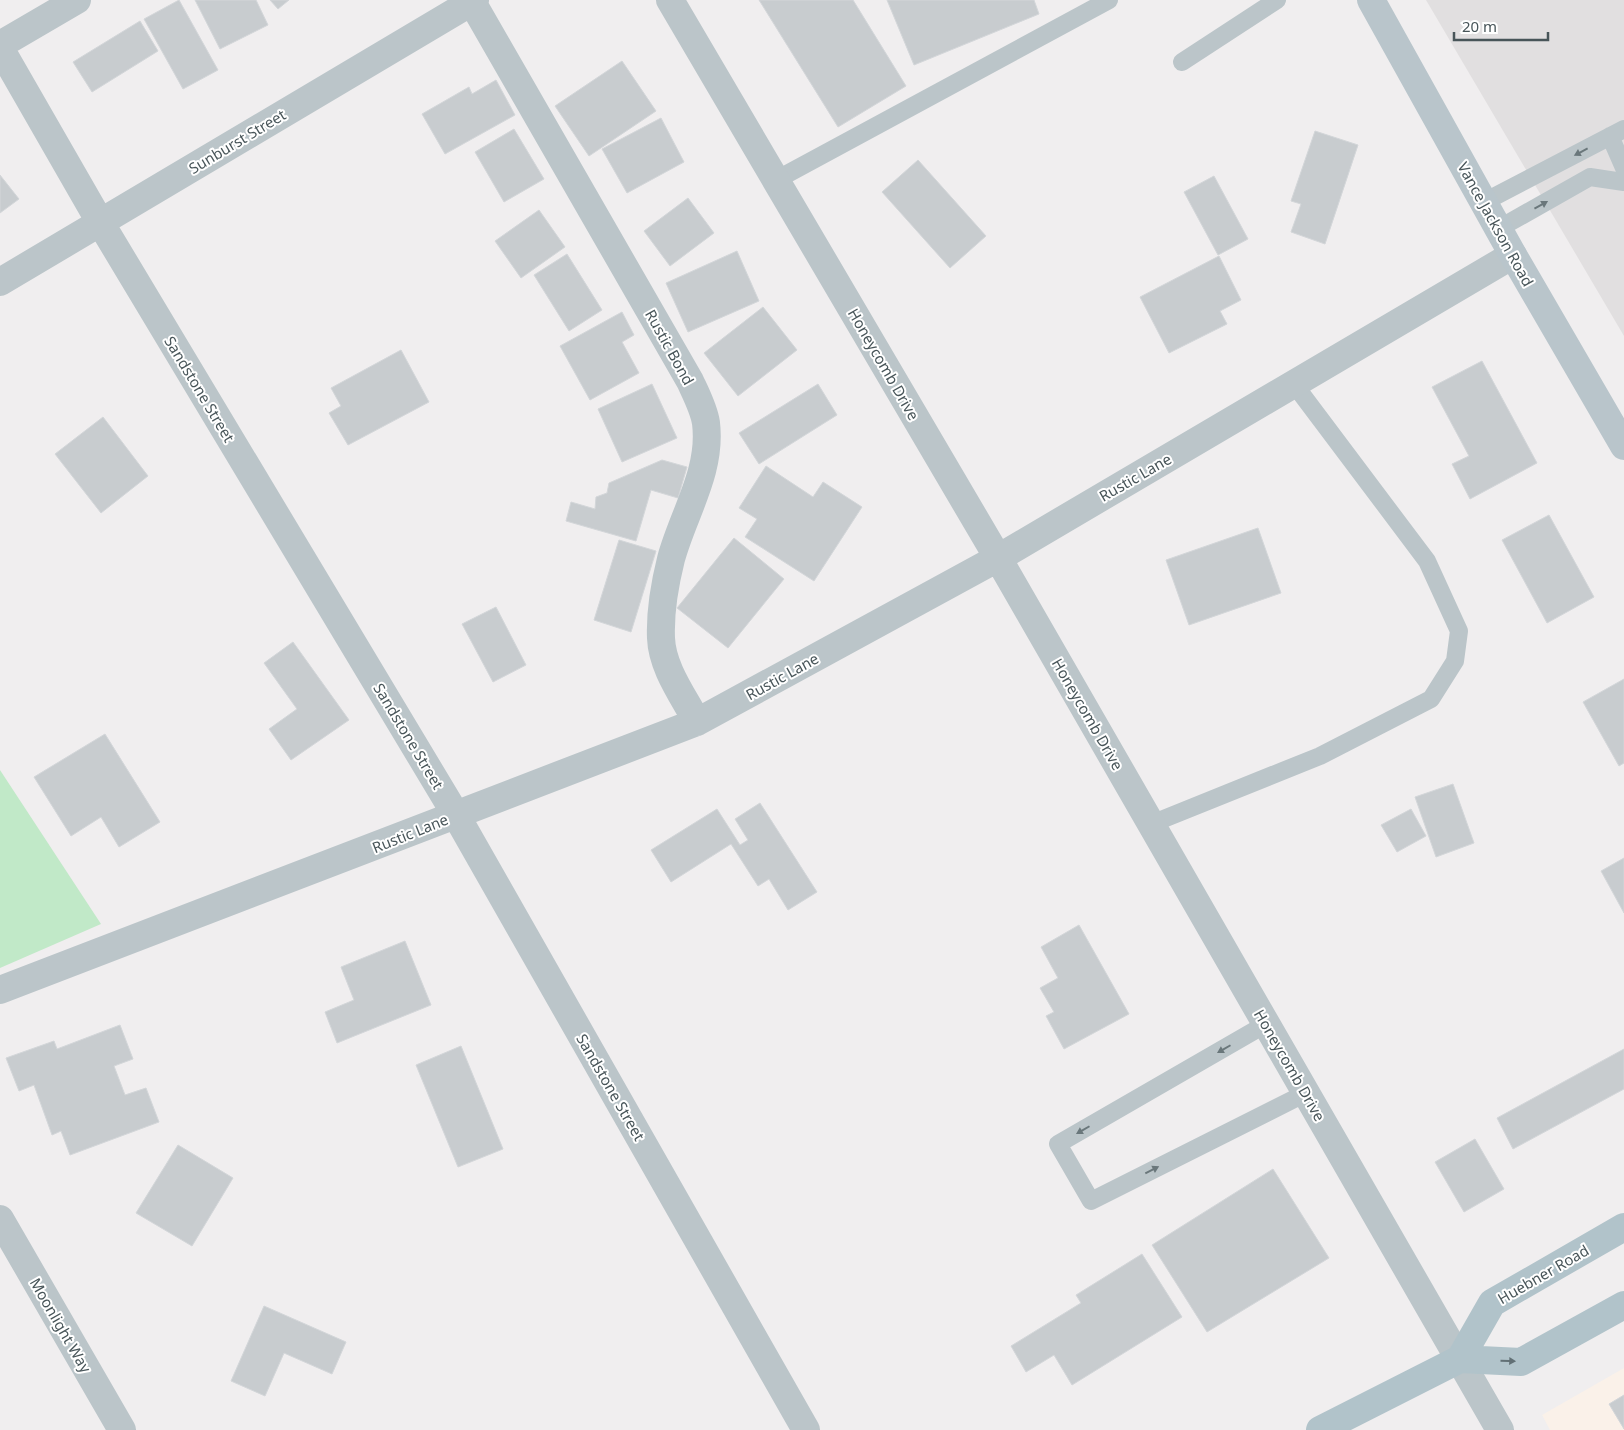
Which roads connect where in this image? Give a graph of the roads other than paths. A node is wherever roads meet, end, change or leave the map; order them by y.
1 (77, 0) edge
2 (670, 0) edge
3 (1109, 0) edge
4 (1277, 0) edge
5 (1371, 0) edge
6 (474, 1) edge
7 (0, 47) edge
8 (1182, 62) dead end
9 (1617, 133) edge
10 (1624, 168) edge
11 (776, 180) junction
12 (1624, 182) edge
13 (1484, 202) junction
14 (100, 222) junction
15 (1498, 229) junction
16 (1513, 255) junction
17 (0, 282) edge
18 (1294, 384) junction
19 (1624, 446) edge
20 (998, 558) junction
21 (697, 722) junction
22 (456, 815) junction
23 (1151, 824) junction
24 (0, 990) edge
25 (1266, 1024) junction
26 (1306, 1093) junction
27 (0, 1219) edge
28 (1624, 1227) edge
29 (1624, 1305) edge
30 (1460, 1359) junction
31 (1332, 1428) edge
32 (122, 1430) edge
33 (806, 1430) edge
34 (1500, 1430) edge

1 - 7 street
2 - 11 street, Honeycomb Drive
3 - 11 lane
4 - 8 lane
5 - 13 main road, Vance Jackson Road
6 - 14 street, Sunburst Street
6 - 21 street, Rustic Bond
7 - 14 street, Sandstone Street
9 - 10 lane
9 -> 13 lane
11 - 20 street, Honeycomb Drive
15 -> 12 lane
13 - 15 main road, Vance Jackson Road
14 - 17 street, Sunburst Street
14 - 22 street, Sandstone Street
15 - 16 main road, Vance Jackson Road
16 - 18 street, Rustic Lane
16 - 19 main road, Vance Jackson Road
18 - 20 street, Rustic Lane
18 - 23 lane
20 - 21 street, Rustic Lane
20 - 23 street, Honeycomb Drive
21 - 22 street, Rustic Lane
22 - 24 street, Rustic Lane
22 - 33 street, Sandstone Street
23 - 25 street, Honeycomb Drive
25 - 26 street, Honeycomb Drive
25 -> 26 lane
26 - 30 street, Honeycomb Drive
27 - 32 street, Moonlight Way
28 - 30 main road, Huebner Road
30 -> 29 main road
30 - 31 main road
30 - 34 street, Honeycomb Drive

